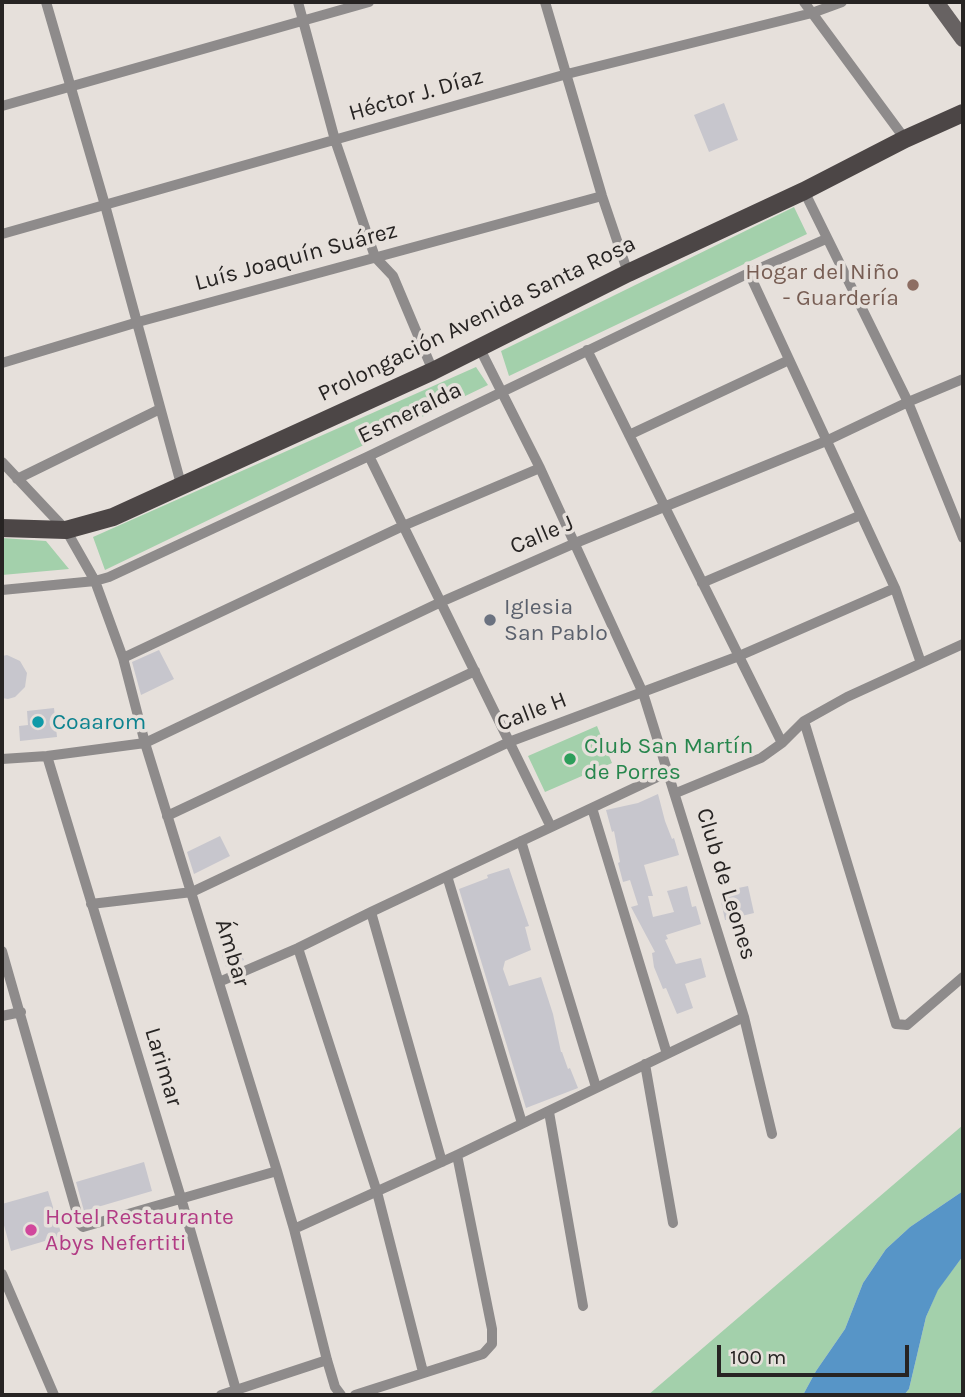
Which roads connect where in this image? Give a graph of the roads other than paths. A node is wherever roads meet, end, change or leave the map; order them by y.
1 (46, 2) edge
2 (299, 2) edge
3 (369, 2) edge
4 (545, 2) edge
5 (804, 2) edge
6 (842, 2) edge
7 (936, 2) edge
8 (812, 13) junction
9 (304, 20) junction
10 (963, 39) edge
11 (567, 74) junction
12 (70, 87) junction
13 (2, 106) edge
14 (963, 113) edge
15 (905, 139) junction
16 (335, 140) junction
17 (804, 191) junction
18 (602, 196) junction
19 (105, 205) junction
20 (2, 234) edge
21 (826, 239) junction
22 (375, 257) junction
23 (628, 273) junction
24 (749, 273) junction
25 (138, 322) junction
26 (480, 349) junction
27 (587, 350) junction
28 (789, 360) junction
29 (2, 363) edge
30 (433, 371) junction
31 (963, 379) edge
32 (501, 392) junction
33 (908, 401) junction
34 (160, 409) junction
35 (629, 435) junction
36 (826, 441) junction
37 (369, 456) junction
38 (2, 462) edge
39 (540, 468) junction
40 (17, 479) junction
41 (181, 484) junction
42 (664, 506) junction
43 (861, 515) junction
44 (403, 526) junction
45 (2, 528) edge
46 (66, 530) junction
47 (963, 538) edge
48 (573, 544) junction
49 (95, 581) junction
50 (702, 583) junction
51 (895, 589) junction
52 (2, 590) edge
53 (440, 602) junction
54 (963, 644) edge
55 (739, 656) junction
56 (123, 658) junction
57 (921, 663) junction
58 (475, 671) junction
59 (643, 693) junction
60 (804, 721) junction
61 (509, 742) junction
62 (145, 743) junction
63 (782, 743) junction
64 (47, 756) junction
65 (2, 759) edge
66 (668, 772) junction
67 (676, 793) junction
68 (592, 808) junction
69 (167, 816) junction
70 (551, 827) junction
71 (521, 841) junction
72 (447, 876) junction
73 (192, 892) junction
74 (91, 904) junction
75 (371, 912) junction
76 (298, 948) junction
77 (2, 951) edge
78 (963, 977) edge
79 (219, 982) junction
80 (21, 1012) junction
81 (2, 1017) edge
82 (744, 1017) junction
83 (667, 1054) junction
84 (645, 1064) junction
85 (596, 1087) junction
86 (549, 1112) junction
87 (523, 1123) junction
88 (772, 1134) dead end
89 (457, 1156) junction
90 (442, 1162) junction
91 (277, 1171) junction
92 (377, 1192) junction
93 (181, 1198) junction
94 (673, 1223) dead end
95 (294, 1229) junction
96 (2, 1274) edge
97 (583, 1306) dead end
98 (327, 1360) junction
99 (423, 1373) junction
100 (236, 1390) junction
101 (54, 1395) edge
102 (220, 1395) edge
103 (341, 1395) edge
104 (355, 1395) edge

1 - 12 street
2 - 9 street
3 - 9 street
4 - 11 street
5 - 8 street
6 - 8 street, Héctor J. Díaz
7 - 10 street
8 - 11 street, Héctor J. Díaz
8 - 15 street
9 - 12 street
9 - 16 street
11 - 16 street, Héctor J. Díaz
11 - 18 street
12 - 13 street
12 - 19 street
14 - 15 main road, Prolongación Avenida Santa Rosa
15 - 17 main road, Prolongación Avenida Santa Rosa
16 - 19 street, Héctor J. Díaz
16 - 22 street
17 - 21 street
17 - 23 main road, Prolongación Avenida Santa Rosa
18 - 22 street, Luís Joaquín Suárez
18 - 23 street
19 - 20 street, Héctor J. Díaz
19 - 25 street
21 - 24 street, Esmeralda
21 - 33 street
22 - 25 street, Luís Joaquín Suárez
22 - 30 street
23 - 26 main road, Prolongación Avenida Santa Rosa
24 - 27 street, Esmeralda
24 - 28 street
25 - 29 street, Luís Joaquín Suárez
25 - 34 street
26 - 30 main road, Prolongación Avenida Santa Rosa
26 - 32 street, Club de Leones
27 - 32 street, Esmeralda
27 - 35 street
28 - 35 street
28 - 36 street
30 - 41 main road, Prolongación Avenida Santa Rosa
31 - 33 street, Calle J
32 - 37 street, Esmeralda
32 - 39 street, Club de Leones
33 - 36 street, Calle J
33 - 47 street
34 - 40 street
34 - 41 street
35 - 42 street
36 - 42 street, Calle J
36 - 43 street
37 - 44 street
37 - 49 street, Esmeralda
38 - 40 street, Ámbar
39 - 44 street
39 - 48 street, Club de Leones
40 - 46 street, Ámbar
41 - 46 main road, Prolongación Avenida Santa Rosa
42 - 48 street, Calle J
42 - 50 street
43 - 50 street
43 - 51 street
44 - 53 street
44 - 56 street
45 - 46 main road, Prolongación Avenida Santa Rosa
46 - 49 street, Ámbar
48 - 53 street, Calle J
48 - 59 street, Club de Leones
49 - 52 street, Esmeralda
49 - 56 street, Ámbar
50 - 55 street
51 - 55 street, Calle H
51 - 57 street
53 - 58 street
53 - 62 street, Calle J
54 - 57 street
55 - 59 street, Calle H
55 - 63 street
56 - 62 street, Ámbar
57 - 60 street
58 - 61 street
58 - 69 street
59 - 61 street, Calle H
59 - 66 street, Club de Leones
60 - 63 street
60 - 78 street
61 - 70 street
61 - 73 street, Calle H
62 - 64 street, Calle J
62 - 69 street, Ámbar
63 - 67 street
64 - 65 street, Calle J
64 - 74 street, Larimar
66 - 67 street, Club de Leones
66 - 68 street
67 - 82 street, Club de Leones
68 - 70 street
68 - 83 street
69 - 73 street, Ámbar
70 - 71 street
71 - 72 street
71 - 85 street
72 - 75 street
72 - 87 street
73 - 74 street, Calle H
73 - 79 street, Ámbar
74 - 93 street, Larimar
75 - 76 street
75 - 90 street
76 - 79 street
76 - 92 street
77 - 80 street
79 - 91 street, Ámbar
80 - 81 street
80 - 93 street
82 - 83 street
82 - 88 street, Club de Leones
83 - 84 street
84 - 85 street
84 - 94 street
85 - 86 street
86 - 87 street
86 - 97 street
87 - 89 street
89 - 90 street
89 - 99 street
90 - 92 street
91 - 93 street
91 - 95 street, Ámbar
92 - 95 street
92 - 99 street
93 - 100 street, Larimar
95 - 98 street, Ámbar
96 - 101 street
98 - 100 street
98 - 103 street, Ámbar
99 - 104 street
100 - 102 street

